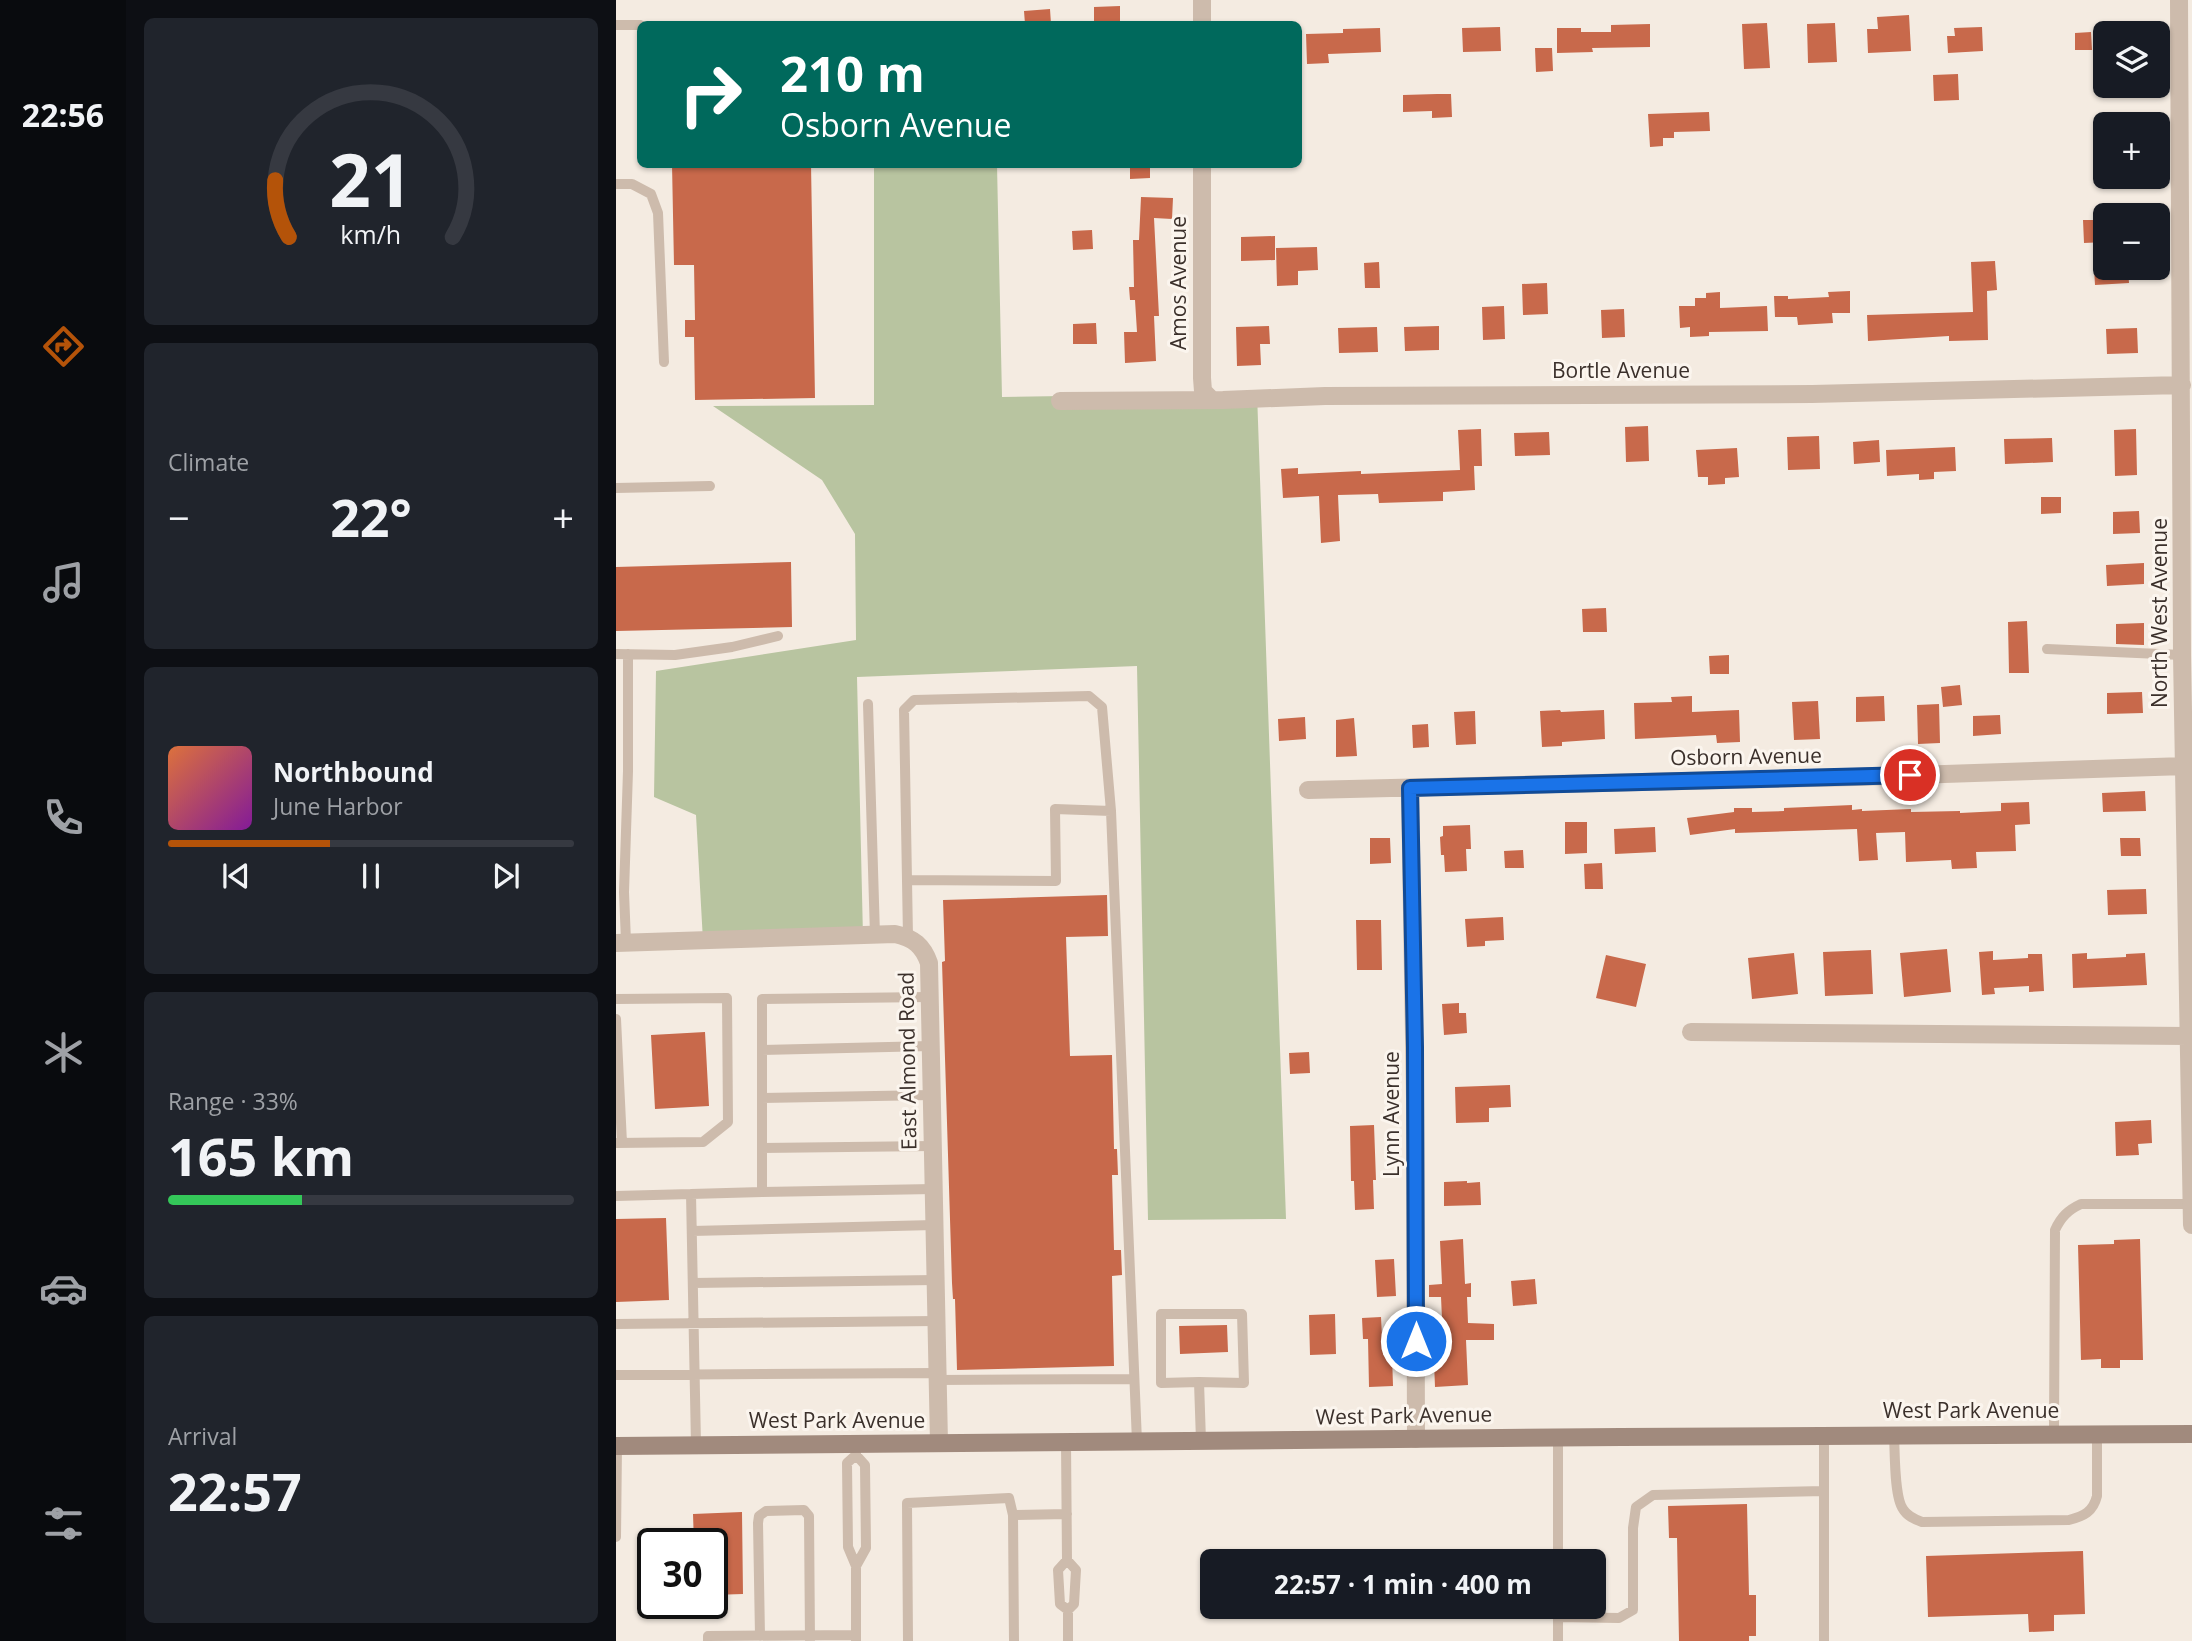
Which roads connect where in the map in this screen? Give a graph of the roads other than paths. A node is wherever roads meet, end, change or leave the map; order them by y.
1 (1202, 0) edge
2 (2179, 0) edge
3 (1202, 21) edge
4 (616, 25) edge
5 (637, 26) edge
6 (2186, 52) edge
7 (1202, 168) edge
8 (616, 184) edge
9 (2187, 328) edge
10 (664, 362) dead end
11 (2182, 385) junction
12 (1210, 398) junction
13 (1060, 401) dead end
14 (710, 486) dead end
15 (616, 488) edge
16 (778, 636) dead end
17 (2047, 649) dead end
18 (616, 654) edge
19 (628, 654) junction
20 (2182, 655) junction
21 (2187, 679) edge
22 (868, 705) dead end
23 (2185, 766) junction
24 (628, 771) junction
25 (616, 772) edge
26 (1410, 788) junction
27 (1308, 790) dead end
28 (1111, 811) junction
29 (907, 880) junction
30 (620, 892) edge
31 (2189, 907) edge
32 (875, 934) junction
33 (908, 937) junction
34 (621, 943) edge
35 (930, 997) junction
36 (616, 999) edge
37 (616, 1020) edge
38 (1691, 1032) dead end
39 (2188, 1036) junction
40 (931, 1046) junction
41 (762, 1050) junction
42 (2190, 1066) edge
43 (932, 1095) junction
44 (762, 1098) junction
45 (619, 1143) edge
46 (933, 1146) junction
47 (762, 1148) junction
48 (934, 1189) junction
49 (762, 1192) junction
50 (691, 1194) junction
51 (616, 1196) edge
52 (2192, 1203) edge
53 (2192, 1225) edge
54 (934, 1226) junction
55 (692, 1231) junction
56 (936, 1280) junction
57 (693, 1283) junction
58 (936, 1321) junction
59 (694, 1323) junction
60 (616, 1324) edge
61 (695, 1374) junction
62 (616, 1375) edge
63 (937, 1377) junction
64 (1134, 1379) junction
65 (1199, 1382) junction
66 (2053, 1433) junction
67 (2097, 1433) junction
68 (2192, 1434) edge
69 (1824, 1435) junction
70 (1894, 1435) junction
71 (1558, 1437) junction
72 (1416, 1439) junction
73 (1137, 1441) junction
74 (1201, 1441) junction
75 (939, 1443) junction
76 (1066, 1443) junction
77 (696, 1445) junction
78 (616, 1446) edge
79 (856, 1449) junction
80 (1824, 1491) junction
81 (1067, 1514) junction
82 (1013, 1515) junction
83 (616, 1536) edge
84 (1558, 1549) edge
85 (1067, 1560) junction
86 (856, 1566) junction
87 (1068, 1610) junction
88 (1606, 1617) edge
89 (1558, 1619) edge
90 (760, 1636) junction
91 (810, 1638) edge
92 (856, 1638) edge
93 (708, 1641) edge
94 (908, 1641) edge
95 (1014, 1641) edge
96 (1068, 1641) edge
97 (1558, 1641) edge
98 (1824, 1641) edge

1 - 3 street
2 - 6 street, North West Avenue
4 - 5 lane
6 - 9 street, North West Avenue
7 - 12 street, Amos Avenue
8 - 10 lane
9 - 11 street, North West Avenue
11 - 12 street, Bortle Avenue
11 - 20 street, North West Avenue
12 - 13 street, Bortle Avenue
14 - 15 lane
16 - 19 lane
17 - 20 lane
18 - 19 lane
19 - 24 lane
20 - 21 street, North West Avenue
21 - 23 street, North West Avenue
22 - 32 lane
23 - 26 street, Osborn Avenue
23 - 31 street, North West Avenue
24 - 25 lane
24 - 30 lane
26 - 27 street, Osborn Avenue
26 - 72 street, Lynn Avenue
28 - 29 lane
28 - 29 lane
28 - 64 lane
29 - 33 lane
30 - 34 lane
31 - 39 street, North West Avenue
32 - 33 street
32 - 34 street
33 - 35 street, East Almond Road
35 - 40 street, East Almond Road
35 - 41 lane
36 - 45 lane
37 - 45 lane
38 - 39 street
39 - 42 street, North West Avenue
40 - 41 lane
40 - 43 street, East Almond Road
41 - 44 lane
42 - 52 street, North West Avenue
43 - 44 lane
43 - 46 street, East Almond Road
44 - 47 lane
46 - 47 lane
46 - 48 street, East Almond Road
47 - 49 lane
48 - 49 lane
48 - 54 street, East Almond Road
49 - 50 lane
50 - 51 lane
50 - 55 lane
52 - 53 street, North West Avenue
52 - 66 lane
54 - 55 lane
54 - 56 street, East Almond Road
55 - 57 lane
56 - 57 lane
56 - 58 street, East Almond Road
57 - 59 lane
58 - 59 lane
58 - 63 street, East Almond Road
59 - 60 lane
59 - 61 lane
61 - 62 lane
61 - 63 lane
61 - 77 lane
63 - 64 lane
63 - 75 street, East Almond Road
64 - 73 lane
65 - 65 lane
65 - 74 lane
66 - 67 main road, West Park Avenue
66 - 70 main road, West Park Avenue
67 - 68 main road, West Park Avenue
67 - 70 lane
69 - 70 main road, West Park Avenue
69 - 71 main road, West Park Avenue
69 - 80 lane
71 - 72 main road, West Park Avenue
71 - 84 lane
72 - 74 main road, West Park Avenue
73 - 74 main road, West Park Avenue
73 - 76 main road, West Park Avenue
75 - 76 main road, West Park Avenue
75 - 79 main road, West Park Avenue
76 - 81 lane
77 - 78 main road, West Park Avenue
77 - 79 main road, West Park Avenue
78 - 83 lane
79 - 86 lane
79 - 86 lane
80 - 88 lane
80 - 98 lane
81 - 82 lane
81 - 85 lane
82 - 94 lane
82 - 95 lane
85 - 87 lane
85 - 87 lane
86 - 92 lane
87 - 96 lane
89 - 97 lane
90 - 91 lane
90 - 91 lane
90 - 93 lane
91 - 92 lane

